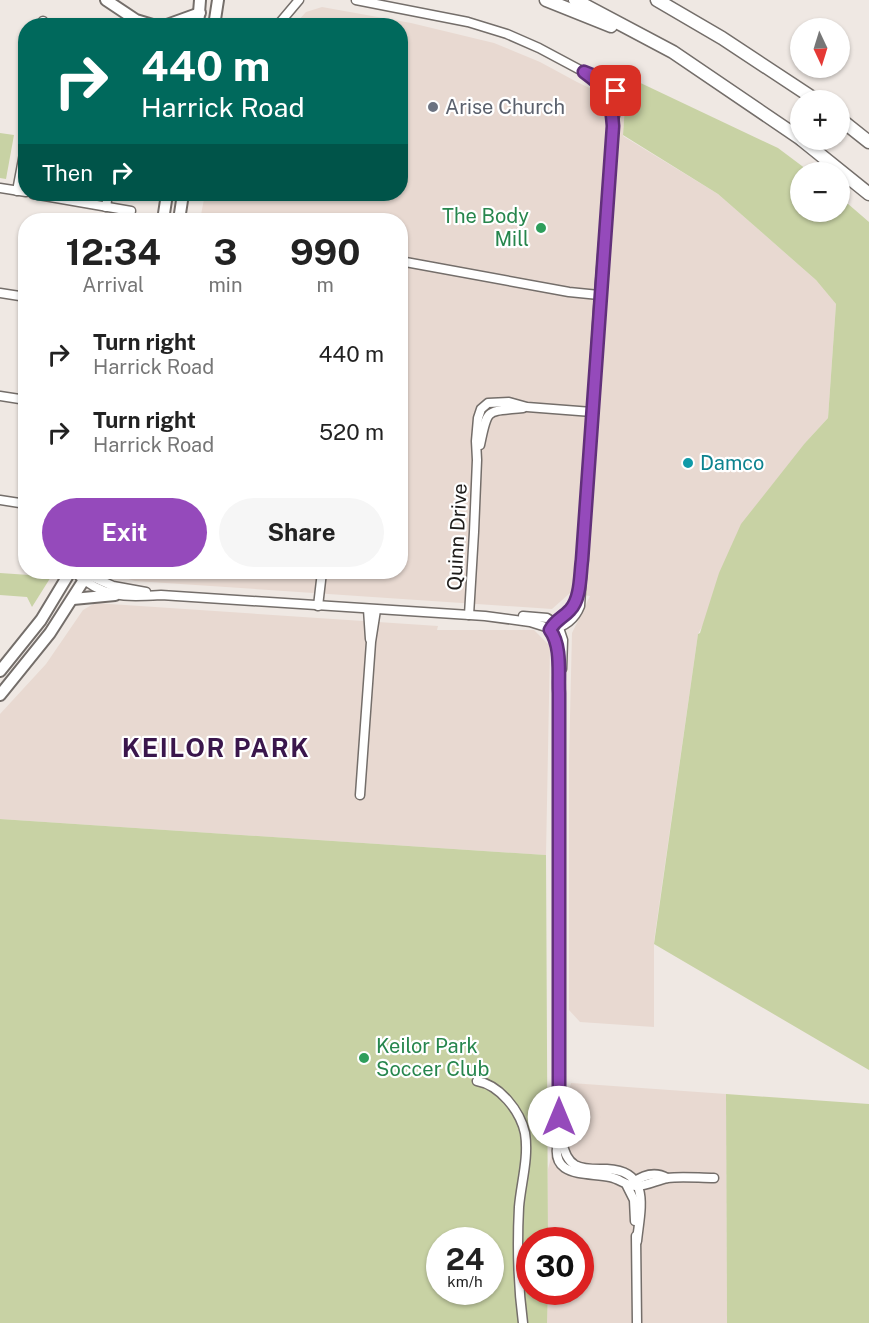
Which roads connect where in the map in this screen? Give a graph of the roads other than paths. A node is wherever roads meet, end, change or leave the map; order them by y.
1 (106, 0) edge
2 (201, 0) edge
3 (218, 0) edge
4 (298, 0) edge
5 (356, 0) edge
6 (546, 0) edge
7 (575, 0) edge
8 (657, 0) edge
9 (674, 0) edge
10 (200, 13) junction
11 (135, 18) edge
12 (186, 18) edge
13 (199, 18) edge
14 (215, 18) edge
15 (283, 18) edge
16 (673, 52) junction
17 (802, 90) edge
18 (804, 90) edge
19 (850, 126) edge
20 (790, 132) edge
21 (869, 142) edge
22 (815, 150) edge
23 (0, 188) edge
24 (18, 191) edge
25 (869, 194) edge
26 (72, 201) edge
27 (107, 201) edge
28 (106, 207) junction
29 (131, 211) dead end
30 (408, 262) edge
31 (0, 293) edge
32 (599, 295) junction
33 (18, 296) edge
34 (0, 396) edge
35 (18, 399) edge
36 (592, 412) junction
37 (0, 500) edge
38 (18, 503) edge
39 (67, 579) edge
40 (83, 579) edge
41 (88, 579) edge
42 (98, 579) edge
43 (321, 579) edge
44 (115, 595) junction
45 (161, 595) junction
46 (73, 599) junction
47 (318, 606) junction
48 (372, 610) junction
49 (469, 615) junction
50 (556, 626) junction
51 (0, 671) edge
52 (0, 695) edge
53 (360, 795) dead end
54 (477, 1082) dead end
55 (559, 1137) junction
56 (714, 1178) dead end
57 (637, 1183) junction
58 (627, 1186) junction
59 (637, 1241) junction
60 (523, 1323) edge
61 (636, 1323) edge

1 - 11 main road
2 - 10 main road
3 - 14 main road
4 - 15 street
5 - 32 street
6 - 16 highway
7 - 16 highway
8 - 17 highway
9 - 18 highway
10 - 12 main road
10 - 13 main road
16 - 20 highway
19 - 21 highway
22 - 25 highway
23 - 24 street
26 - 28 street
27 - 28 street
28 - 29 street
30 - 32 street
31 - 33 street
32 - 36 street
34 - 35 street
36 - 49 street, Quinn Drive
36 - 50 street
37 - 38 street
39 - 51 main road
40 - 46 main road
41 - 44 street
42 - 45 street
43 - 47 street
44 - 45 street
44 - 46 main road
45 - 47 street
46 - 52 main road
47 - 48 street
48 - 49 street
48 - 53 street
49 - 50 street
50 - 55 street
54 - 60 street
55 - 57 street
55 - 58 street
56 - 57 street
57 - 58 street
57 - 59 street
58 - 59 street
59 - 61 street

